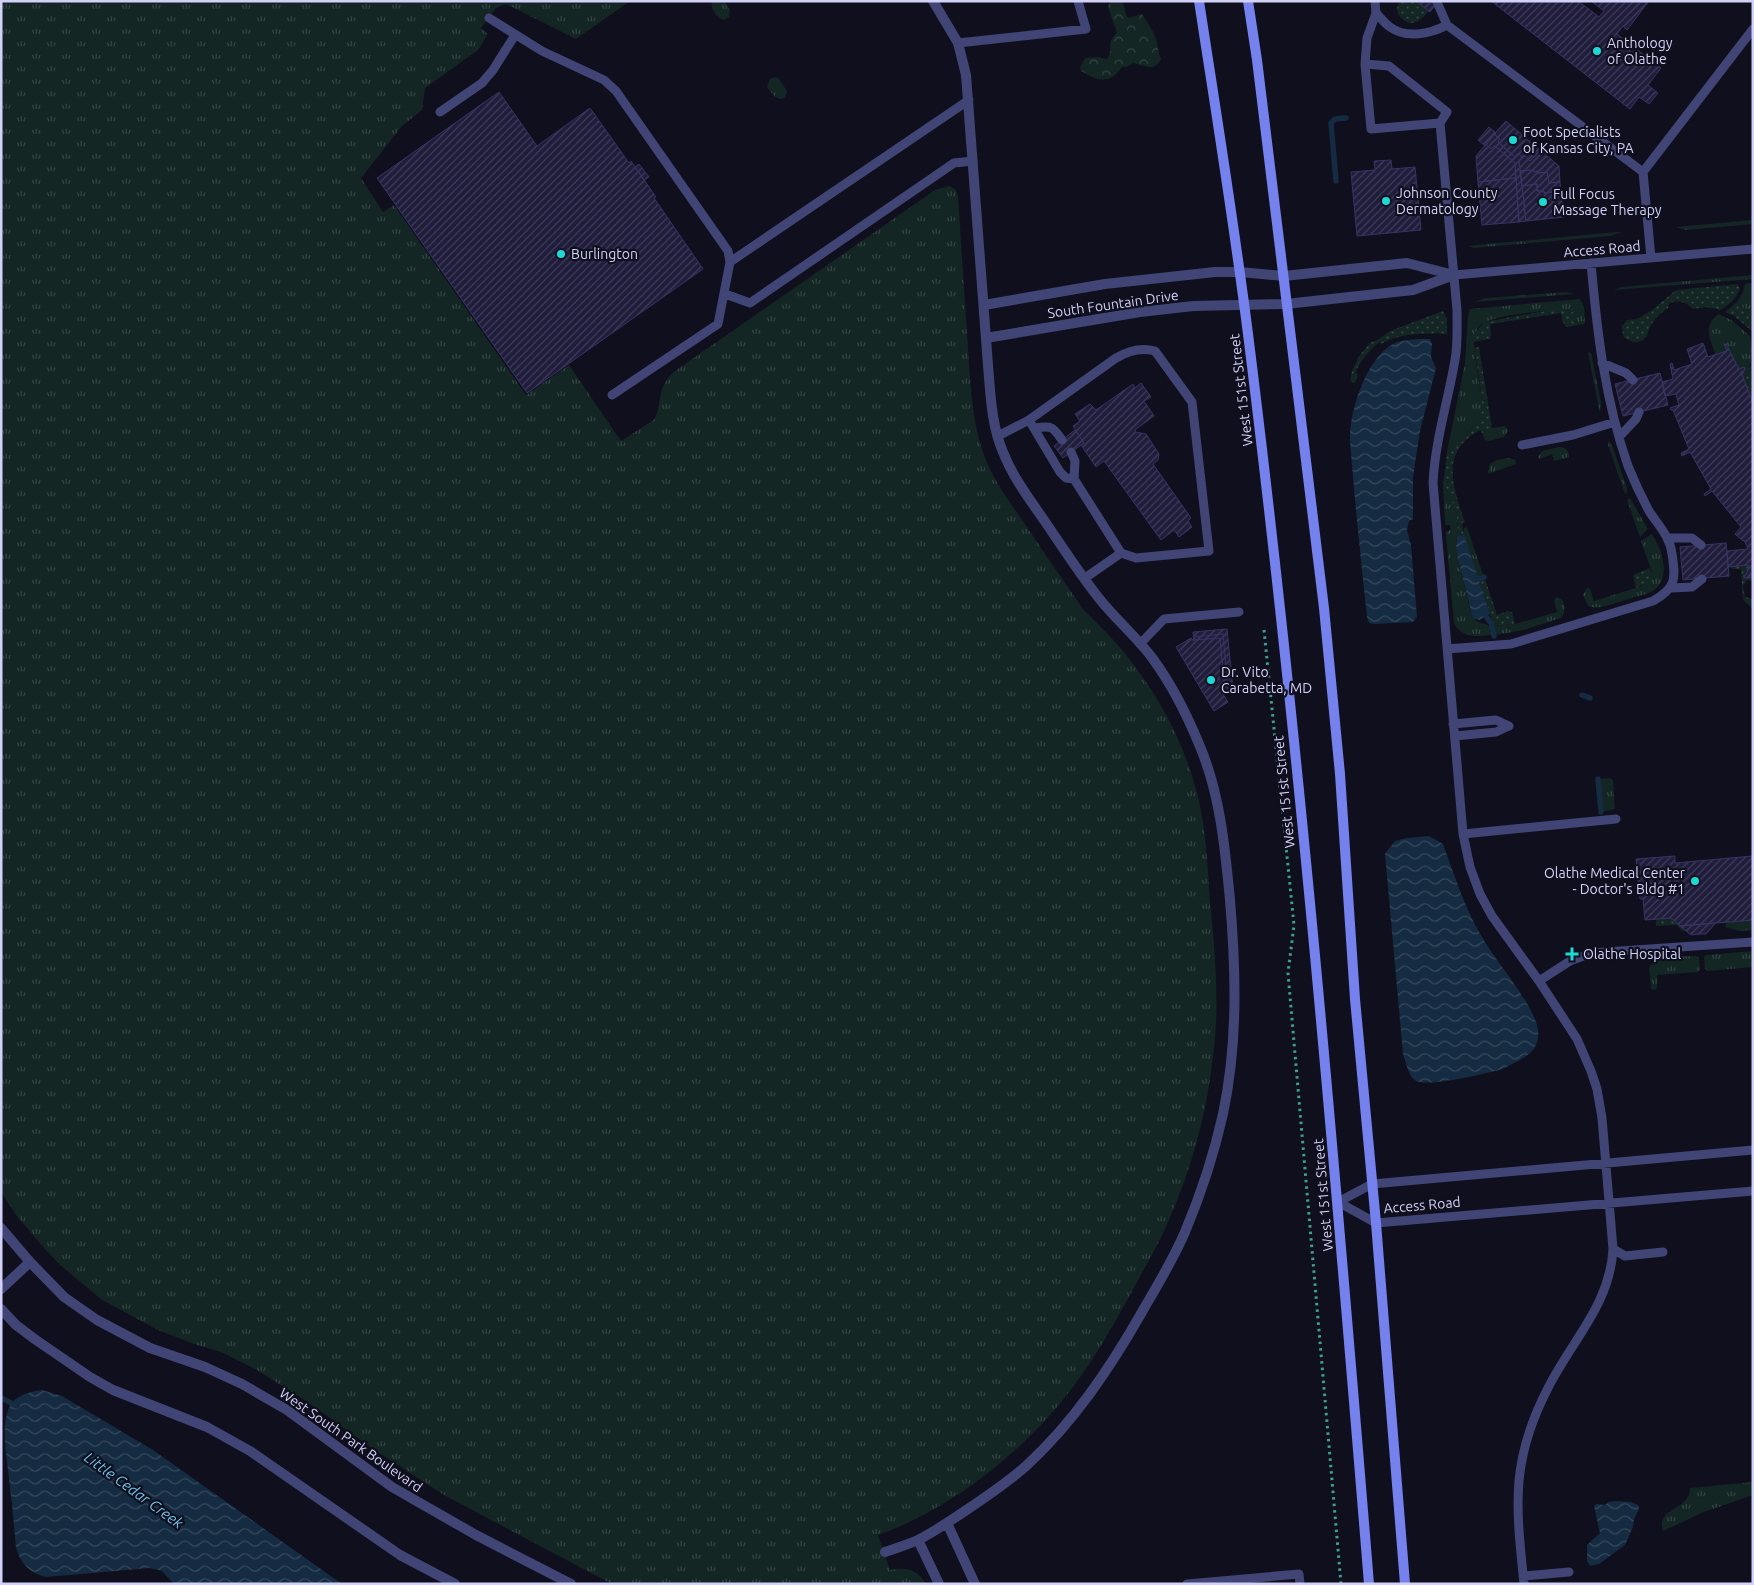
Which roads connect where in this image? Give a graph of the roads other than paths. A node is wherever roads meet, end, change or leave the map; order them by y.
1 (933, 1) edge
2 (1078, 1) edge
3 (1199, 1) edge
4 (1248, 1) edge
5 (1375, 1) edge
6 (1437, 2) edge
7 (1376, 13) junction
8 (489, 18) dead end
9 (1447, 25) junction
10 (1753, 29) edge
11 (515, 35) junction
12 (958, 43) junction
13 (1365, 64) junction
14 (969, 100) junction
15 (440, 112) dead end
16 (1440, 123) junction
17 (973, 161) junction
18 (1643, 172) junction
19 (1753, 249) edge
20 (1651, 258) junction
21 (730, 262) junction
22 (1591, 264) junction
23 (1240, 272) junction
24 (1454, 275) junction
25 (1284, 276) junction
26 (724, 294) junction
27 (1244, 304) junction
28 (1286, 304) junction
29 (984, 305) junction
30 (986, 338) junction
31 (1602, 363) junction
32 (1633, 380) dead end
33 (612, 395) dead end
34 (1639, 412) dead end
35 (1615, 422) junction
36 (1031, 424) junction
37 (998, 436) junction
38 (1620, 436) junction
39 (1062, 440) dead end
40 (1522, 445) dead end
41 (1071, 452) dead end
42 (1074, 479) junction
43 (1668, 538) junction
44 (1701, 545) dead end
45 (1121, 553) junction
46 (1084, 578) junction
47 (1702, 579) dead end
48 (1671, 588) junction
49 (1239, 612) dead end
50 (1140, 644) junction
51 (1447, 649) junction
52 (1454, 724) junction
53 (1454, 736) junction
54 (1616, 819) dead end
55 (1463, 834) junction
56 (1753, 942) edge
57 (1538, 981) junction
58 (1753, 1150) edge
59 (1606, 1163) junction
60 (1372, 1184) junction
61 (1753, 1191) edge
62 (1338, 1202) junction
63 (1609, 1203) junction
64 (1376, 1223) junction
65 (1, 1228) edge
66 (1613, 1249) junction
67 (1663, 1252) dead end
68 (30, 1262) junction
69 (1, 1289) edge
70 (1, 1309) edge
71 (947, 1523) junction
72 (918, 1540) junction
73 (885, 1552) dead end
74 (1570, 1572) dead end
75 (1523, 1580) edge
76 (455, 1584) edge
77 (571, 1584) edge
78 (939, 1584) edge
79 (975, 1584) edge
80 (1187, 1584) edge
81 (1300, 1584) edge
82 (1369, 1584) edge
83 (1405, 1584) edge

1 - 12 street
2 - 12 lane
3 - 23 main road, West 151st Street
4 - 25 main road
5 - 7 lane
6 - 9 lane
7 - 9 lane
7 - 13 lane
8 - 11 lane
9 - 18 lane
10 - 18 lane
11 - 15 lane
11 - 21 lane
12 - 14 street
13 - 16 lane
13 - 16 lane
14 - 17 street
14 - 21 lane
16 - 24 lane
17 - 26 lane
17 - 29 street
18 - 20 lane
19 - 20 lane, Access Road
20 - 22 lane, Access Road
21 - 26 lane
22 - 24 lane, Access Road
22 - 31 lane
23 - 25 street, Access Road
23 - 27 main road, West 151st Street
23 - 29 street, South Fountain Drive
24 - 25 street, Access Road
24 - 28 street, Access Road
24 - 51 lane
25 - 28 main road
26 - 33 lane
27 - 28 street, Access Road
27 - 30 street, South Fountain Drive
27 - 62 main road, West 151st Street
28 - 60 main road
29 - 30 street
30 - 37 street
31 - 32 lane
31 - 35 lane
34 - 38 lane
35 - 38 lane
35 - 40 lane
36 - 37 lane
36 - 39 lane
36 - 42 lane
36 - 45 lane
37 - 46 street
38 - 43 lane
41 - 42 lane
42 - 45 lane
43 - 44 lane
43 - 48 lane
45 - 46 lane
46 - 50 street
47 - 48 lane
48 - 51 lane
49 - 50 lane
50 - 71 street
51 - 52 lane
52 - 53 lane
52 - 53 lane
53 - 55 lane
54 - 55 lane
55 - 57 lane
56 - 57 lane
57 - 59 lane
58 - 59 lane, Access Road
59 - 60 lane, Access Road
59 - 63 lane
60 - 62 lane, Access Road
60 - 64 main road
61 - 63 lane, Access Road
62 - 64 lane, Access Road
62 - 82 main road, West 151st Street
63 - 64 lane, Access Road
63 - 66 lane
64 - 83 main road
65 - 68 street, West South Park Boulevard
66 - 67 lane
66 - 75 lane
68 - 69 street
68 - 77 street, West South Park Boulevard
70 - 76 street
71 - 72 street
71 - 79 street
72 - 73 street
72 - 78 street
74 - 75 lane
80 - 81 lane

